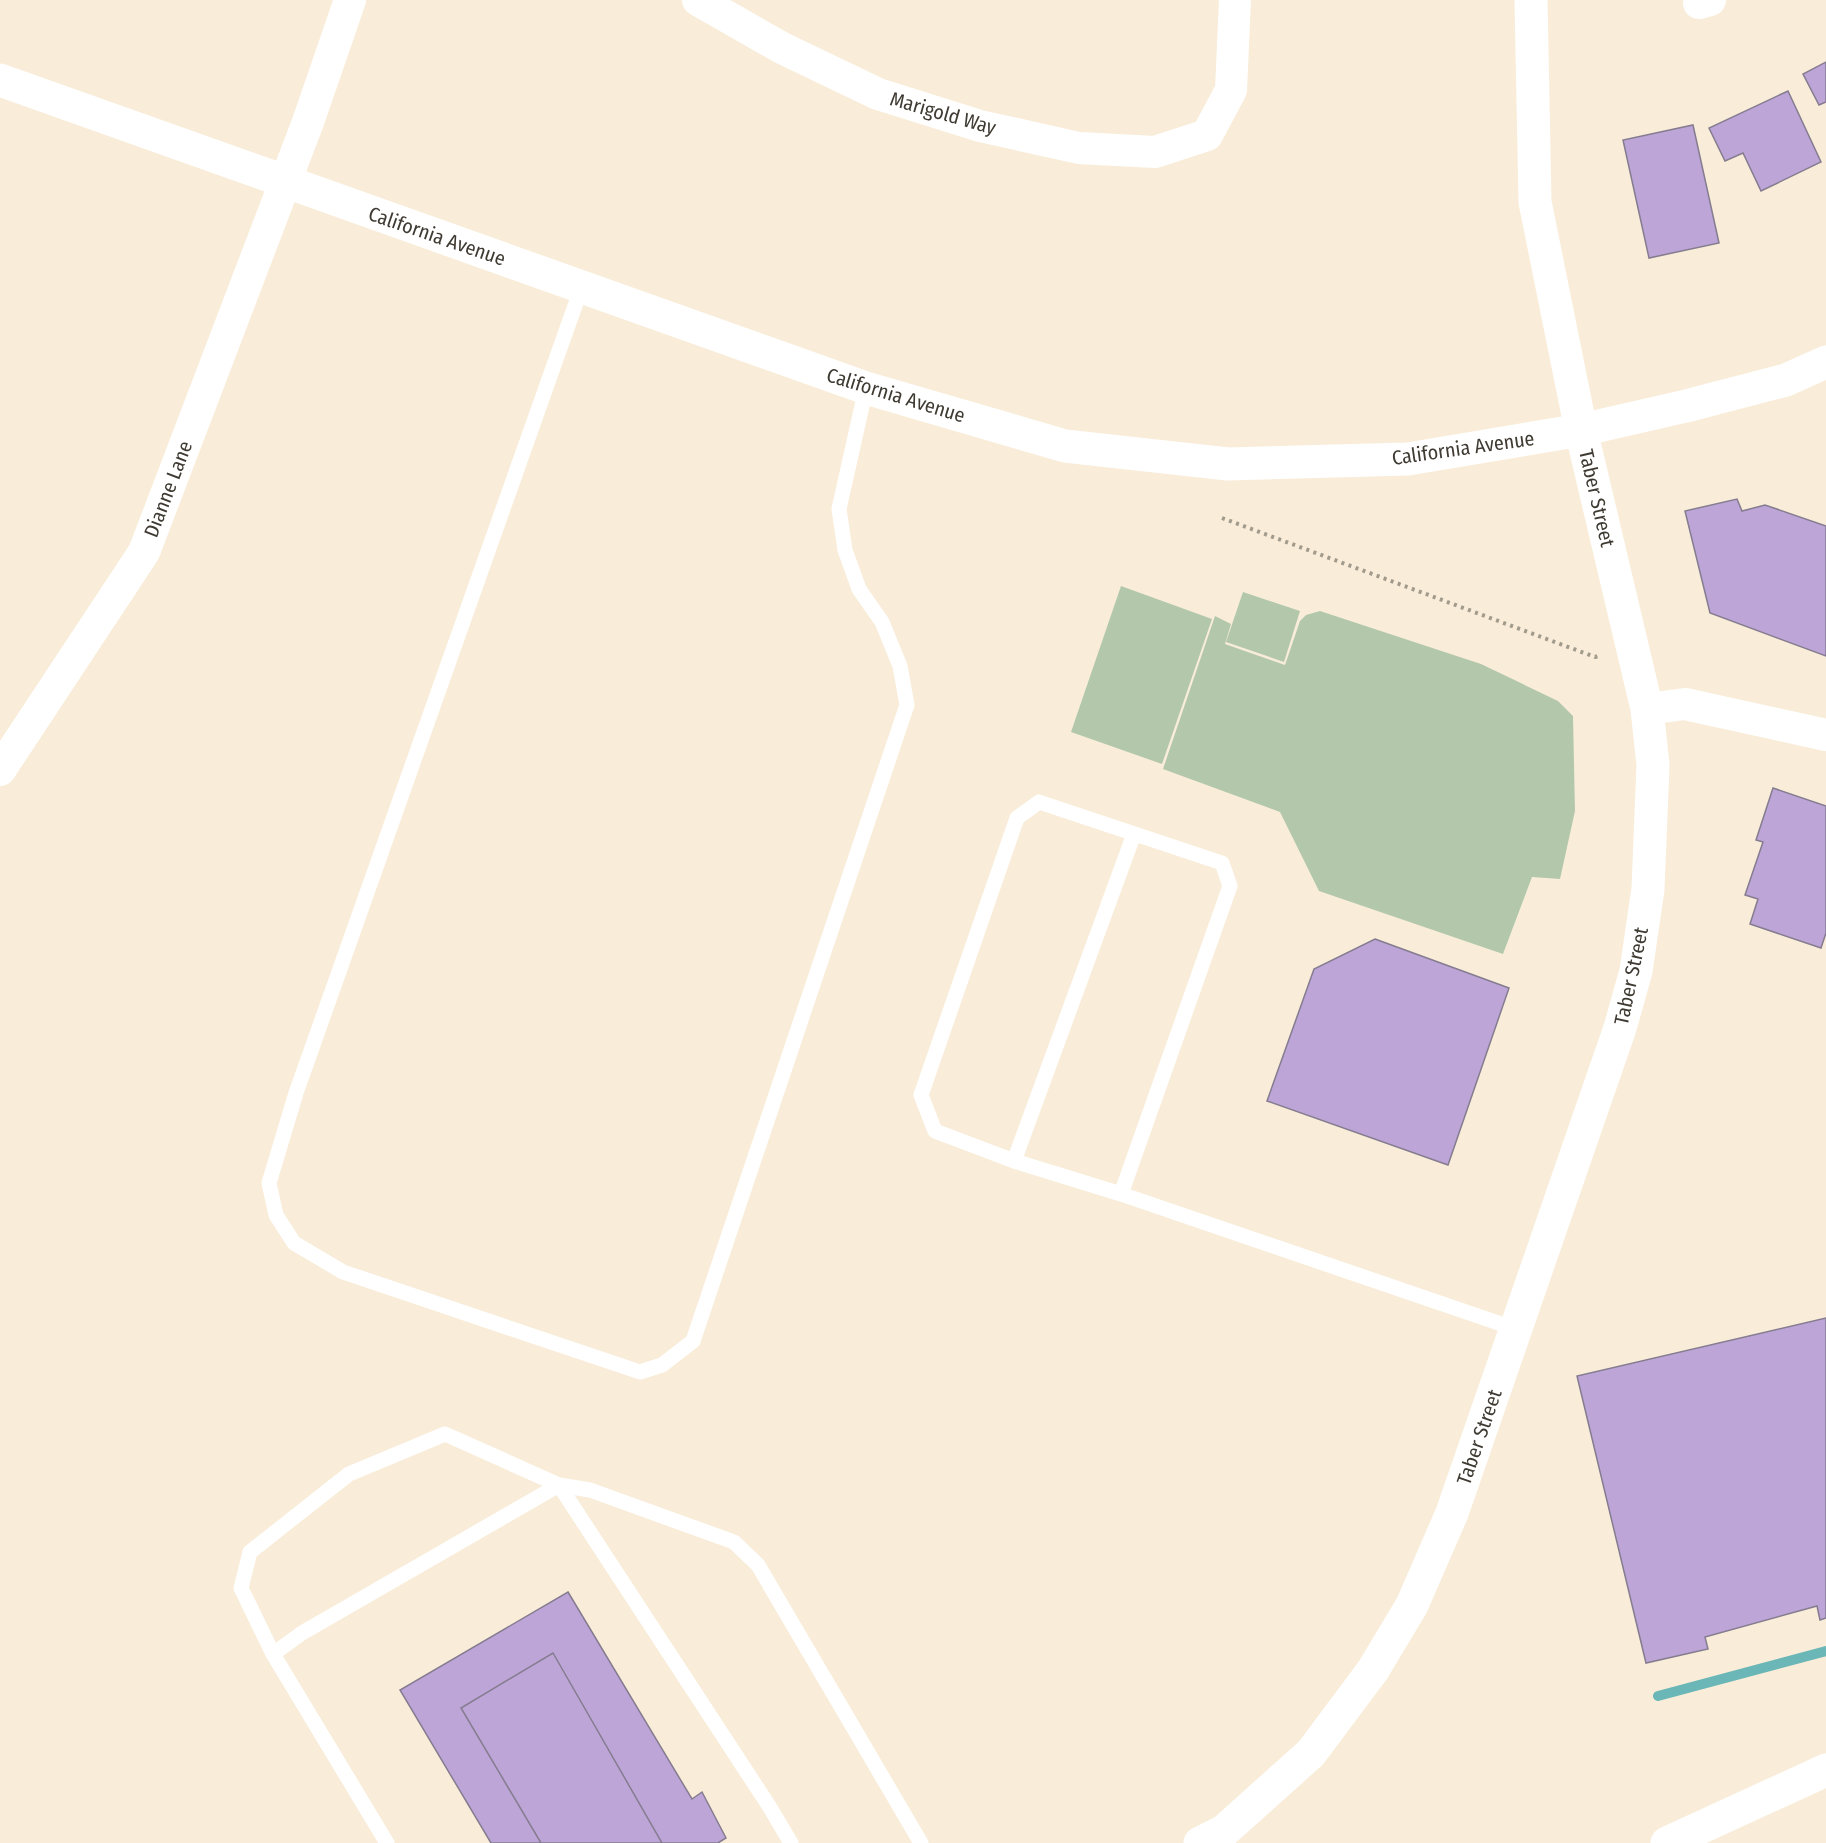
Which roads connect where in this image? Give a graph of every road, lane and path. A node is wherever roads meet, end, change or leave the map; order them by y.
1 (351, 0) edge
2 (698, 0) edge
3 (1235, 0) edge
4 (1531, 0) edge
5 (0, 80) edge
6 (284, 182) junction
7 (582, 286) junction
8 (1826, 362) edge
9 (866, 388) junction
10 (1581, 430) junction
11 (1222, 518) dead end
12 (1633, 649) junction
13 (1647, 709) junction
14 (1826, 735) edge
15 (0, 770) edge
16 (1134, 834) junction
17 (1014, 1161) junction
18 (1121, 1194) junction
19 (1516, 1329) junction
20 (559, 1485) junction
21 (273, 1654) junction
22 (1826, 1770) edge
23 (387, 1843) edge
24 (791, 1843) edge
25 (921, 1843) edge
26 (1200, 1843) edge
27 (1667, 1843) edge

1 - 6 street, Dianne Lane
2 - 3 street, Marigold Way
4 - 10 main road, Taber Street
5 - 6 main road, California Avenue
6 - 7 main road, California Avenue
6 - 15 street, Dianne Lane
7 - 9 main road, California Avenue
7 - 9 lane
8 - 10 main road, California Avenue
9 - 10 main road, California Avenue
10 - 12 main road, Taber Street
11 - 12 path
12 - 13 main road, Taber Street
13 - 14 street
13 - 19 main road, Taber Street
16 - 17 lane
16 - 17 lane
16 - 18 lane
17 - 18 lane
18 - 19 lane
19 - 26 main road, Taber Street
20 - 21 lane
20 - 21 lane
20 - 24 lane
20 - 25 lane
21 - 23 lane
22 - 27 main road

